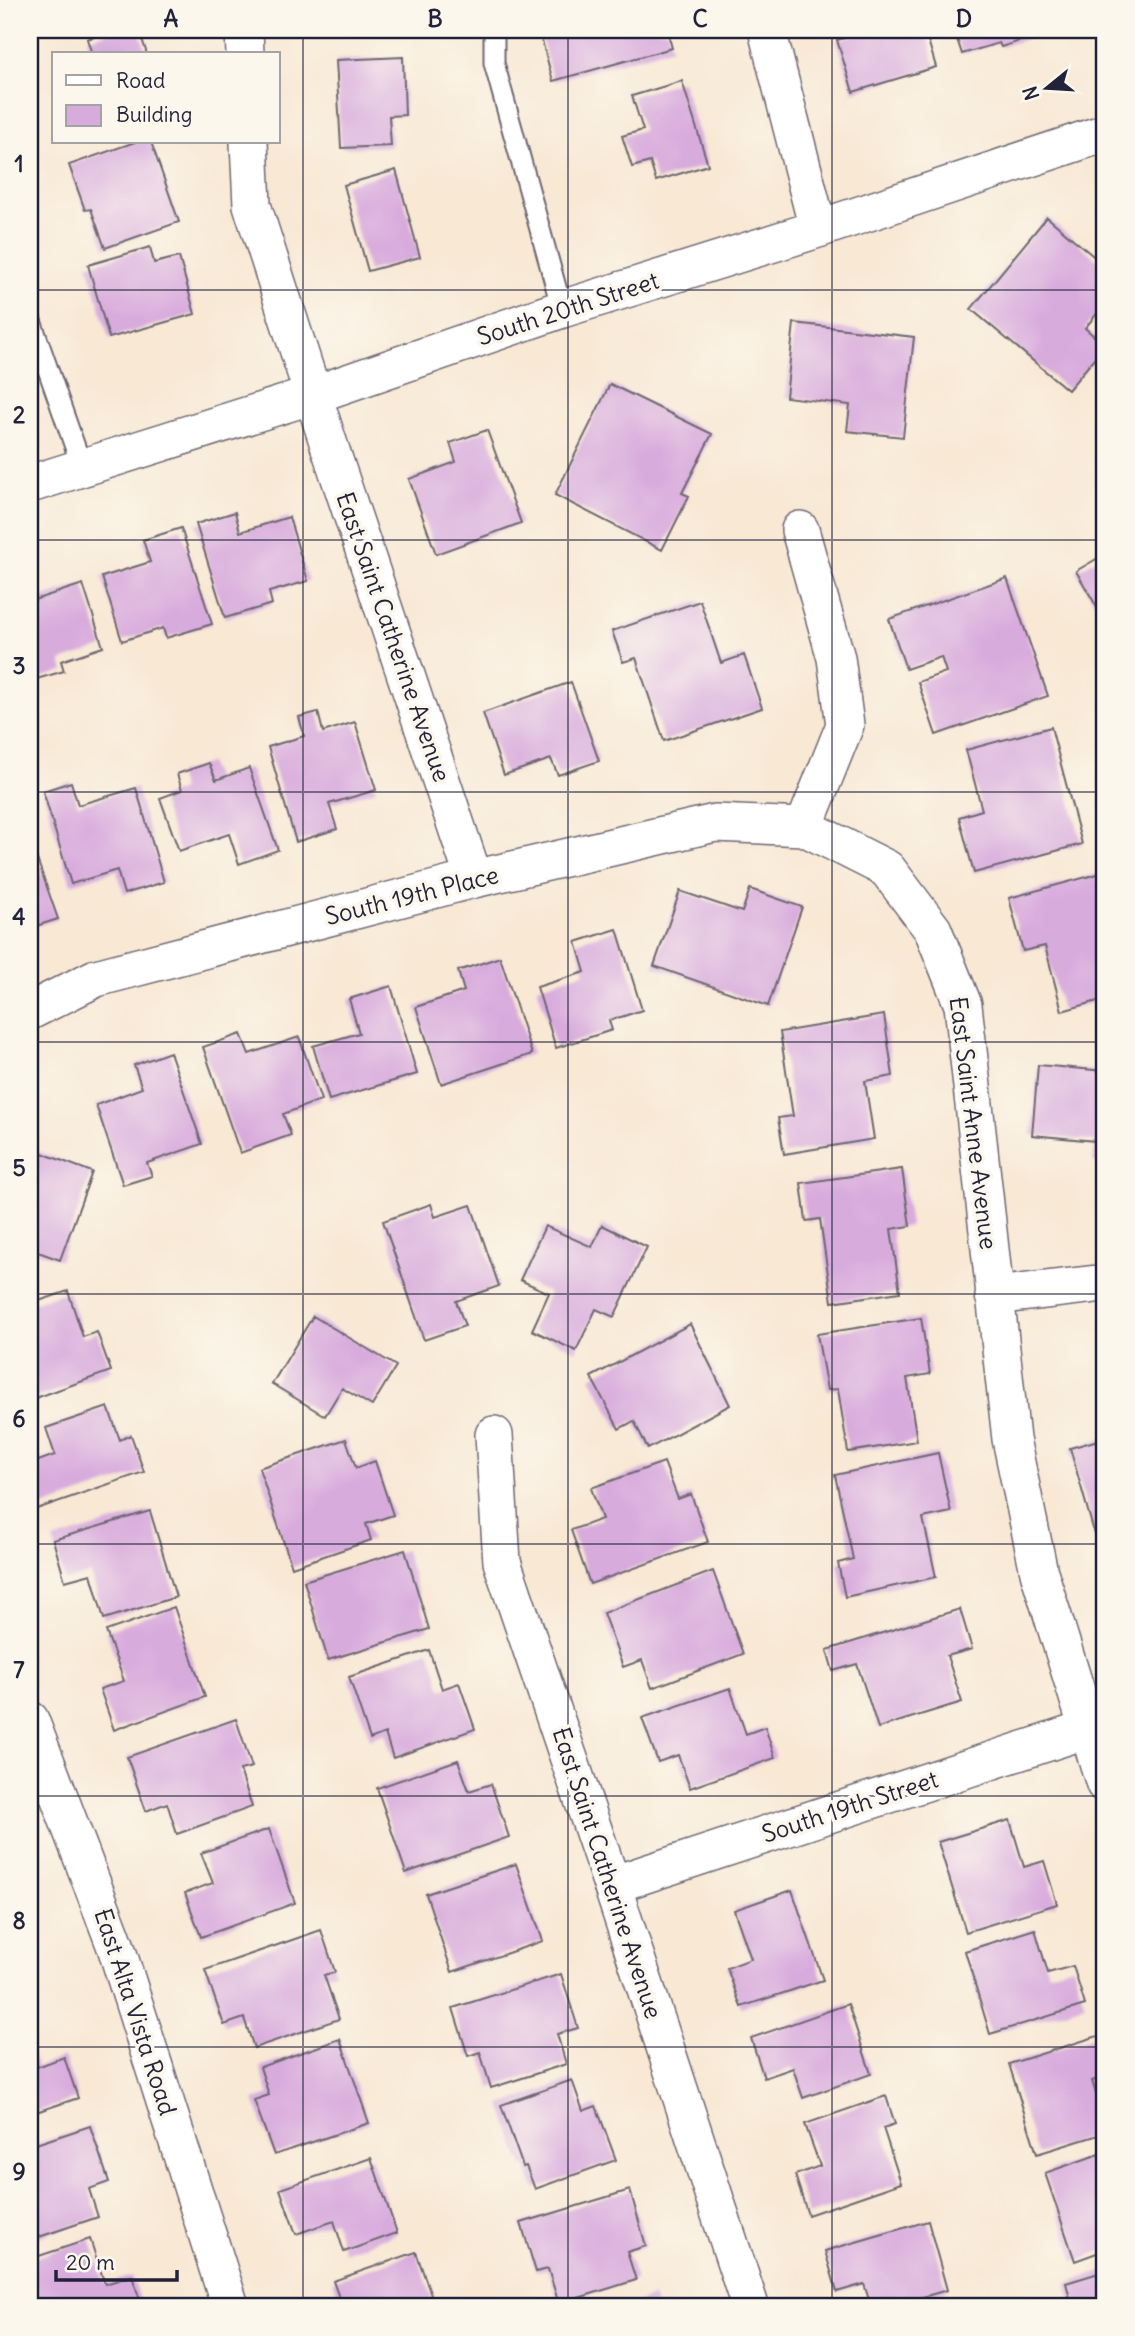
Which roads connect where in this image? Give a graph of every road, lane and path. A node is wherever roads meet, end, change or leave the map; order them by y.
1 (244, 30) edge
2 (494, 30) edge
3 (766, 30) edge
4 (245, 52) edge
5 (1105, 133) edge
6 (249, 144) edge
7 (818, 229) junction
8 (562, 309) junction
9 (30, 318) edge
10 (313, 395) junction
11 (82, 467) junction
12 (30, 484) edge
13 (800, 530) dead end
14 (804, 827) junction
15 (474, 879) junction
16 (30, 1011) edge
17 (1105, 1283) edge
18 (994, 1296) junction
19 (494, 1435) dead end
20 (30, 1720) edge
21 (1088, 1729) junction
22 (1105, 1784) edge
23 (612, 1885) junction
24 (230, 2306) edge
25 (750, 2306) edge

1 - 4 street
2 - 8 lane
3 - 7 street
5 - 7 street, South 20th Street
6 - 10 street
7 - 8 street, South 20th Street
8 - 10 street, South 20th Street
9 - 11 lane
10 - 11 street, South 20th Street
10 - 15 street, East Saint Catherine Avenue
11 - 12 street, South 20th Street
13 - 14 street
14 - 15 street, South 19th Place
14 - 18 street, East Saint Anne Avenue
15 - 16 street, South 19th Place
17 - 18 street
18 - 21 street, East Saint Anne Avenue
19 - 23 street, East Saint Catherine Avenue
20 - 24 street, East Alta Vista Road
21 - 22 street, East Saint Anne Avenue
21 - 23 street, South 19th Street
23 - 25 street, East Saint Catherine Avenue

